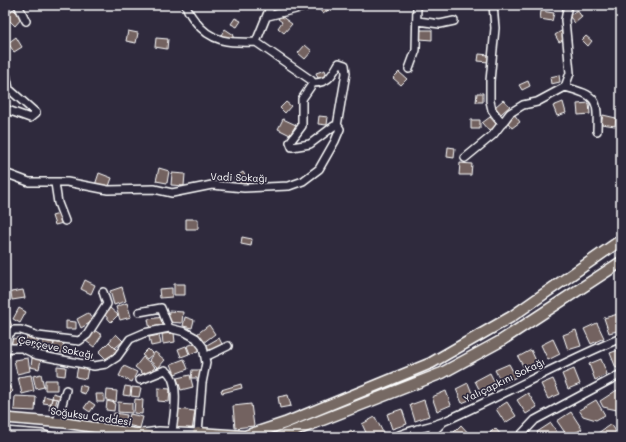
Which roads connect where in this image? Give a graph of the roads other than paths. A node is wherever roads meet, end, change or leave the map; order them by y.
1 (18, 5) edge
2 (186, 5) edge
3 (272, 5) edge
4 (312, 5) edge
5 (417, 5) edge
6 (493, 5) edge
7 (568, 5) edge
8 (268, 16) junction
9 (26, 21) dead end
10 (418, 21) junction
11 (454, 21) dead end
12 (256, 42) junction
13 (5, 69) edge
14 (409, 69) dead end
15 (313, 83) junction
16 (565, 87) junction
17 (5, 109) edge
18 (502, 124) junction
19 (337, 126) junction
20 (597, 132) dead end
21 (465, 158) dead end
22 (5, 173) edge
23 (55, 183) junction
24 (65, 221) dead end
25 (620, 240) edge
26 (621, 262) edge
27 (103, 292) dead end
28 (138, 312) dead end
29 (169, 328) junction
30 (621, 338) edge
31 (6, 346) edge
32 (228, 346) dead end
33 (205, 356) junction
34 (621, 374) edge
35 (140, 380) dead end
36 (66, 390) dead end
37 (5, 418) edge
38 (58, 422) junction
39 (443, 422) junction
40 (417, 429) junction
41 (5, 431) edge
42 (172, 431) junction
43 (102, 432) edge
44 (116, 433) edge
45 (198, 433) junction
46 (142, 436) edge
47 (51, 437) edge
48 (157, 437) edge
49 (243, 437) edge
50 (279, 437) edge
51 (396, 437) edge
52 (422, 437) edge
53 (428, 437) edge
54 (519, 437) edge

1 - 9 street
2 - 12 street
3 - 8 street
4 - 8 street
5 - 10 street
6 - 18 street
7 - 16 street
8 - 12 street
10 - 11 street
10 - 14 street
12 - 15 street
13 - 17 street
15 - 19 street, Vadi Sokağı
15 - 19 street
16 - 18 street
16 - 20 street
18 - 21 street
19 - 23 street, Vadi Sokağı
22 - 23 street, Vadi Sokağı
23 - 24 street
25 - 49 highway
26 - 50 highway
27 - 31 street
28 - 29 street
29 - 31 street, Çerçeve Sokağı
29 - 33 street, Çerçeve Sokağı
30 - 39 street, Yalıçapkını Sokağı
32 - 33 street
33 - 45 street
34 - 54 street
35 - 42 street
36 - 38 street
37 - 38 main road, Soğuksu Caddesi
38 - 43 main road, Soğuksu Caddesi
39 - 40 street, Yalıçapkını Sokağı
39 - 53 street
40 - 51 street, Yalıçapkını Sokağı
40 - 52 street
41 - 47 street
42 - 45 street, Soğuksu Caddesi
42 - 46 street, Soğuksu Caddesi
43 - 44 main road, Soğuksu Caddesi
44 - 46 main road, Soğuksu Caddesi
45 - 49 highway
46 - 48 highway

